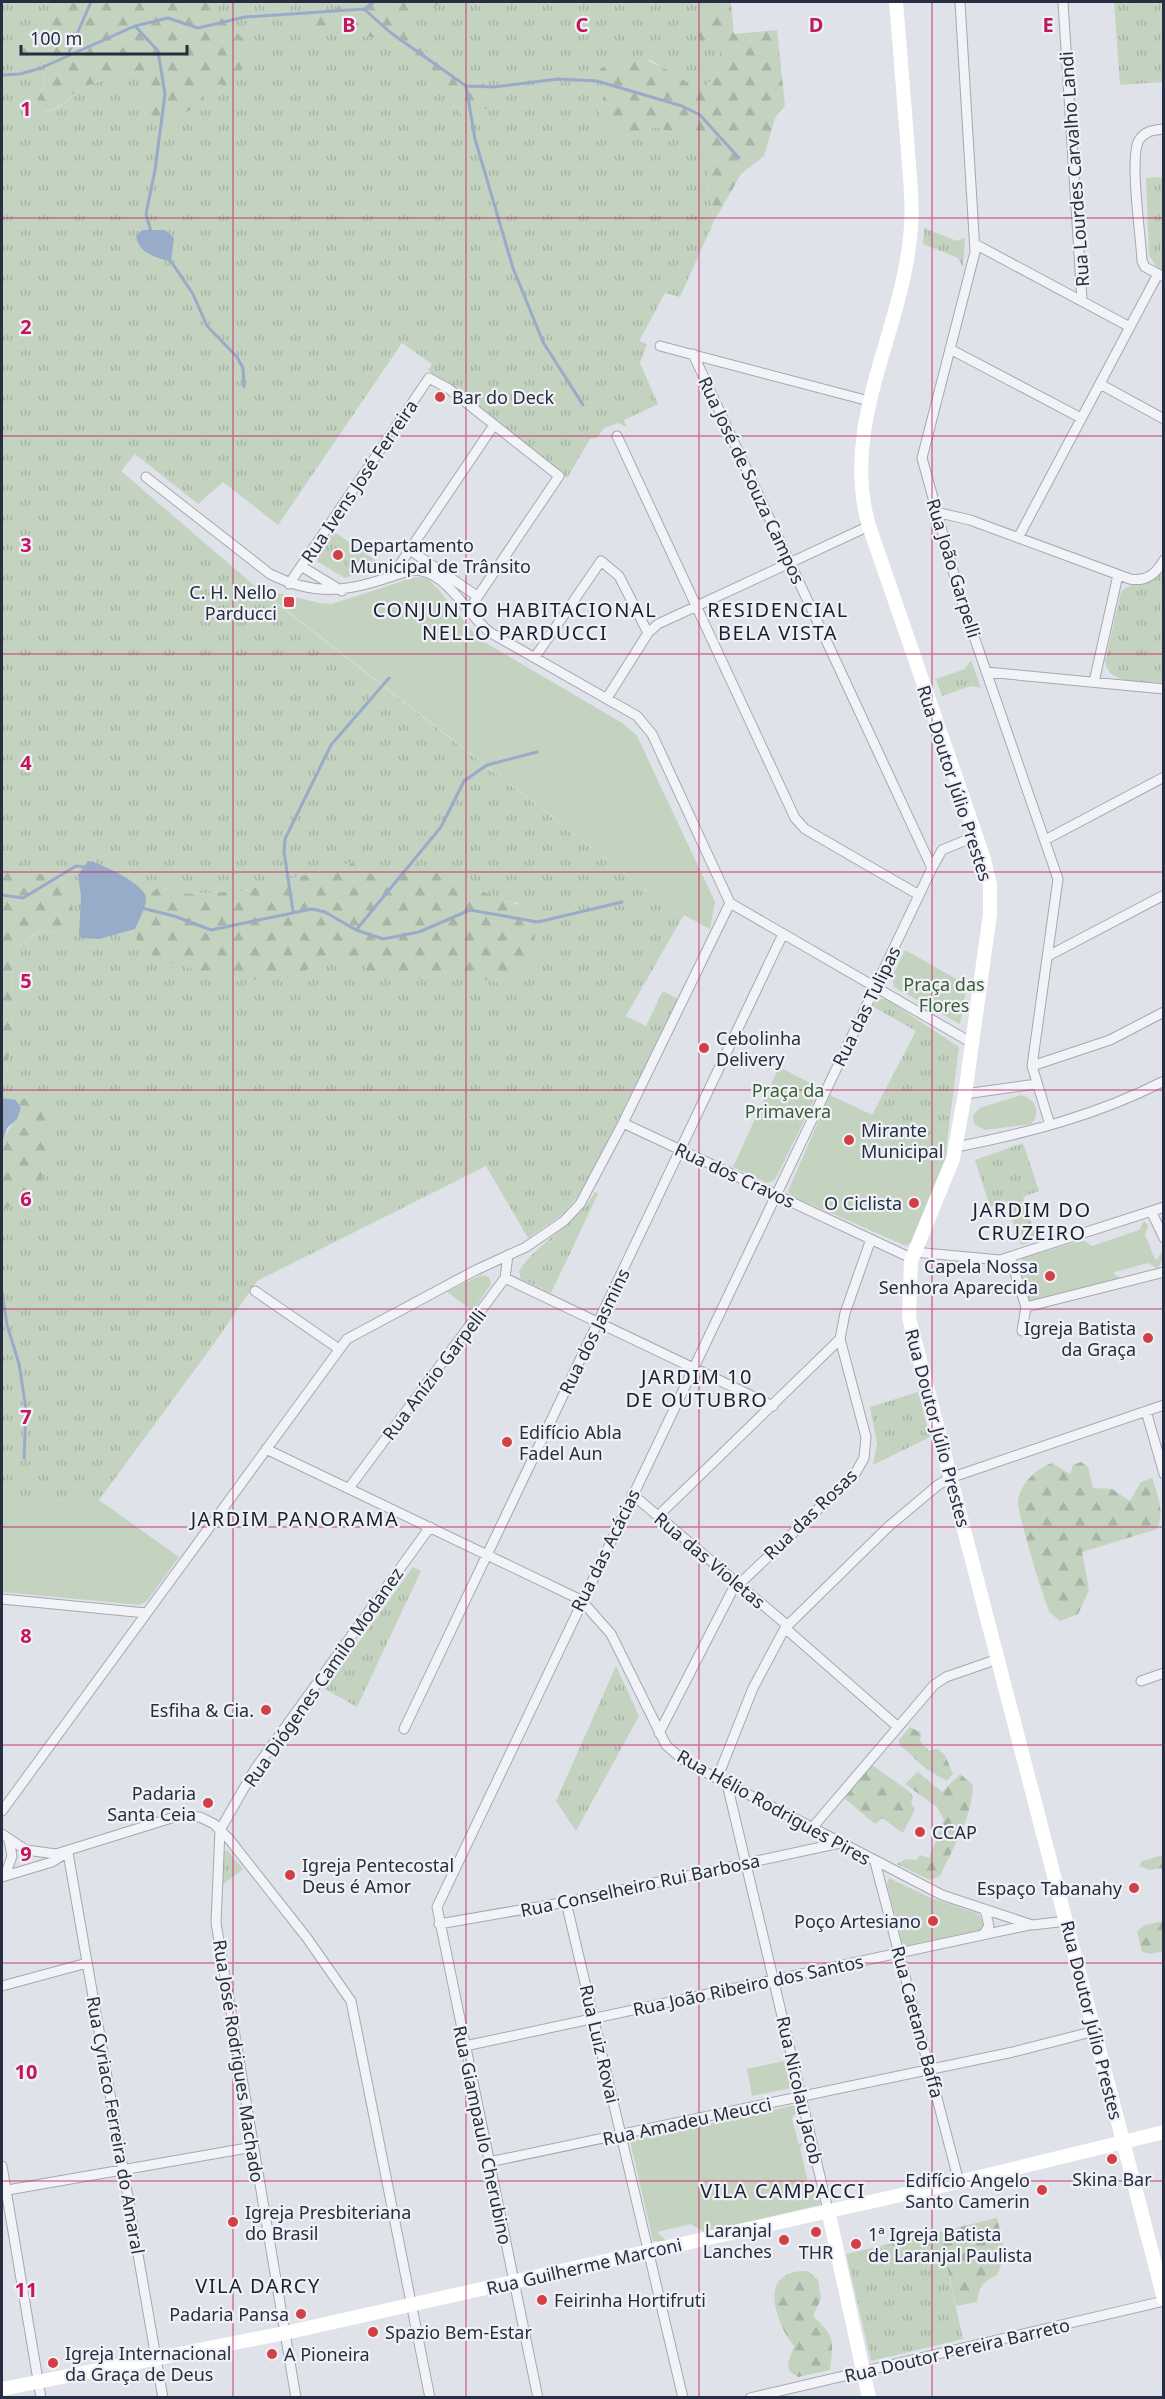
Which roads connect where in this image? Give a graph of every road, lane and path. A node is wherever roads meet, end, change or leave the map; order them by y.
1 (896, 2) edge
2 (960, 2) edge
3 (1063, 2) edge
4 (1164, 129) edge
5 (975, 244) junction
6 (1161, 276) edge
7 (1082, 300) junction
8 (1130, 327) junction
9 (660, 346) dead end
10 (950, 349) junction
11 (693, 354) junction
12 (1100, 384) junction
13 (869, 401) junction
14 (1081, 418) junction
15 (1164, 419) edge
16 (494, 426) junction
17 (617, 436) dead end
18 (146, 477) dead end
19 (936, 512) junction
20 (869, 526) junction
21 (1018, 538) junction
22 (410, 550) junction
23 (1164, 560) edge
24 (790, 562) junction
25 (301, 566) junction
26 (1118, 575) junction
27 (392, 576) junction
28 (289, 584) junction
29 (342, 591) junction
30 (477, 596) junction
31 (696, 606) junction
32 (468, 611) junction
33 (651, 631) junction
34 (536, 657) junction
35 (986, 672) junction
36 (1094, 682) junction
37 (1164, 689) edge
38 (607, 698) junction
39 (1164, 777) edge
40 (976, 836) junction
41 (1045, 840) junction
42 (923, 848) junction
43 (942, 850) junction
44 (932, 868) junction
45 (919, 895) junction
46 (1164, 895) edge
47 (730, 903) junction
48 (783, 934) junction
49 (1048, 956) junction
50 (875, 987) junction
51 (1164, 1012) edge
52 (972, 1043) junction
53 (1032, 1066) junction
54 (1164, 1081) edge
55 (1036, 1084) junction
56 (965, 1094) junction
57 (623, 1123) junction
58 (1050, 1125) junction
59 (956, 1147) junction
60 (681, 1149) junction
61 (776, 1195) junction
62 (1164, 1207) edge
63 (1151, 1211) junction
64 (1164, 1238) edge
65 (871, 1239) junction
66 (508, 1255) junction
67 (913, 1255) junction
68 (1010, 1257) junction
69 (1164, 1272) edge
70 (505, 1278) junction
71 (255, 1291) dead end
72 (1026, 1307) junction
73 (597, 1323) junction
74 (1022, 1331) dead end
75 (840, 1339) junction
76 (339, 1349) junction
77 (693, 1368) junction
78 (1164, 1405) edge
79 (773, 1406) junction
80 (1146, 1411) junction
81 (266, 1449) junction
82 (1164, 1474) edge
83 (950, 1478) junction
84 (349, 1488) junction
85 (632, 1494) junction
86 (658, 1516) junction
87 (430, 1527) junction
88 (487, 1554) junction
89 (737, 1584) junction
90 (2, 1599) edge
91 (581, 1600) junction
92 (146, 1613) junction
93 (786, 1627) junction
94 (998, 1659) junction
95 (1164, 1673) edge
96 (1141, 1681) dead end
97 (897, 1727) junction
98 (404, 1729) dead end
99 (659, 1733) junction
100 (717, 1779) junction
101 (727, 1784) junction
102 (2, 1811) edge
103 (812, 1828) junction
104 (220, 1830) junction
105 (5, 1837) edge
106 (840, 1843) junction
107 (68, 1853) junction
108 (875, 1862) junction
109 (746, 1863) junction
110 (3, 1876) edge
111 (566, 1902) junction
112 (437, 1907) joint
113 (984, 1910) junction
114 (1067, 1921) junction
115 (439, 1924) junction
116 (1032, 1925) junction
117 (983, 1935) junction
118 (900, 1953) junction
119 (87, 1963) junction
120 (774, 1979) junction
121 (2, 1986) edge
122 (593, 2017) junction
123 (1095, 2031) junction
124 (465, 2046) junction
125 (930, 2068) junction
126 (802, 2096) junction
127 (1164, 2132) edge
128 (621, 2135) junction
129 (1124, 2142) junction
130 (253, 2147) junction
131 (489, 2162) junction
132 (2, 2166) edge
133 (124, 2170) junction
134 (958, 2182) junction
135 (4, 2190) edge
136 (828, 2211) junction
137 (648, 2252) junction
138 (514, 2282) junction
139 (1164, 2300) edge
140 (412, 2304) junction
141 (285, 2333) junction
142 (156, 2360) junction
143 (864, 2373) junction
144 (38, 2382) junction
145 (2, 2389) edge
146 (41, 2397) edge
147 (163, 2397) edge
148 (296, 2397) edge
149 (430, 2397) edge
150 (538, 2397) edge
151 (683, 2397) edge
152 (750, 2397) edge
153 (869, 2397) edge

1 - 13 street, Rua Doutor Júlio Prestes
2 - 5 street, Rua João Garpelli
3 - 7 street, Rua Lourdes Carvalho Landi
4 - 6 street
5 - 7 street
5 - 10 street, Rua João Garpelli
6 - 8 street
7 - 8 street
8 - 12 street
9 - 11 street
10 - 14 street
10 - 19 street, Rua João Garpelli
11 - 13 street
11 - 24 street, Rua José de Souza Campos
12 - 14 street
12 - 15 street
13 - 20 street, Rua Doutor Júlio Prestes
14 - 21 street
16 - 22 street
16 - 25 street, Rua Ivens José Ferreira
16 - 30 street
17 - 31 street
18 - 28 street
19 - 21 street
19 - 35 street, Rua João Garpelli
20 - 24 street
20 - 40 street, Rua Doutor Júlio Prestes
21 - 26 street
22 - 27 street
22 - 30 street
23 - 26 street
24 - 31 street
24 - 42 street, Rua José de Souza Campos
25 - 28 street, Rua Ivens José Ferreira
25 - 29 street
26 - 36 street
27 - 29 street
27 - 32 street
28 - 29 street
30 - 32 street
31 - 33 street
31 - 45 street
32 - 34 street
33 - 34 street
33 - 38 street
34 - 38 street
35 - 36 street
35 - 41 street, Rua João Garpelli
36 - 37 street
38 - 47 street
39 - 41 street
40 - 43 street
40 - 52 street, Rua Doutor Júlio Prestes
41 - 49 street, Rua João Garpelli
42 - 43 street
42 - 44 street, Rua José de Souza Campos
43 - 44 street, Rua das Tulipas
44 - 45 street, Rua das Tulipas
45 - 50 street, Rua das Tulipas
46 - 49 street
47 - 48 street
47 - 57 street
48 - 50 street
48 - 60 street, Rua dos Jasmins
49 - 53 street, Rua João Garpelli
50 - 52 street
50 - 61 street, Rua das Tulipas
51 - 53 street
52 - 56 street, Rua Doutor Júlio Prestes
53 - 55 street, Rua João Garpelli
54 - 58 street
55 - 56 street
55 - 58 street, Rua João Garpelli
56 - 59 street, Rua Doutor Júlio Prestes
57 - 60 street, Rua dos Cravos
57 - 66 street
58 - 59 street
59 - 67 street, Rua Doutor Júlio Prestes
60 - 61 street, Rua dos Cravos
60 - 73 street, Rua dos Jasmins
61 - 65 street, Rua dos Cravos
61 - 77 street, Rua das Acácias
62 - 63 street, Rua dos Cravos
63 - 64 street
63 - 68 street, Rua dos Cravos
65 - 67 street, Rua dos Cravos
65 - 75 street, Rua das Rosas
66 - 70 street, Rua Anízio Garpelli
66 - 76 street
67 - 68 street, Rua dos Cravos
67 - 83 street, Rua Doutor Júlio Prestes
68 - 72 street
69 - 72 street
70 - 73 street
70 - 84 street, Rua Anízio Garpelli
71 - 76 street
72 - 74 street
73 - 77 street
73 - 88 street, Rua dos Jasmins
75 - 79 street
75 - 89 street, Rua das Rosas
76 - 81 street
77 - 79 street
77 - 85 street, Rua das Acácias
78 - 80 street
79 - 86 street
80 - 82 street
80 - 83 street
81 - 84 street, Rua Hélio Rodrigues Pires
81 - 92 street
83 - 93 street
83 - 94 street, Rua Doutor Júlio Prestes
84 - 87 street, Rua Hélio Rodrigues Pires
85 - 86 street, Rua das Violetas
85 - 91 street, Rua das Acácias
86 - 89 street, Rua das Violetas
87 - 88 street, Rua Hélio Rodrigues Pires
87 - 104 street, Rua Diógenes Camilo Modanez
88 - 91 street, Rua Hélio Rodrigues Pires
88 - 98 street, Rua dos Jasmins
89 - 93 street, Rua das Violetas
89 - 99 street, Rua das Rosas
90 - 92 street
91 - 99 street, Rua Hélio Rodrigues Pires
91 - 112 street, Rua das Acácias
92 - 102 street
93 - 97 street, Rua das Violetas
93 - 100 street
94 - 97 street
94 - 114 street, Rua Doutor Júlio Prestes
95 - 96 street
97 - 103 street
99 - 100 street, Rua Hélio Rodrigues Pires
100 - 101 street, Rua Hélio Rodrigues Pires
101 - 103 street, Rua Hélio Rodrigues Pires
101 - 109 street, Rua Nicolau Jacob
103 - 106 street, Rua Hélio Rodrigues Pires
104 - 107 street
104 - 130 street, Rua José Rodrigues Machado
104 - 140 street
105 - 107 street
105 - 110 street
106 - 108 street, Rua Hélio Rodrigues Pires
106 - 109 street, Rua Conselheiro Rui Barbosa
107 - 110 street
107 - 119 street, Rua Cyriaco Ferreira do Amaral
108 - 113 street, Rua Hélio Rodrigues Pires
108 - 118 street, Rua Caetano Baffa
109 - 111 street, Rua Conselheiro Rui Barbosa
109 - 120 street, Rua Nicolau Jacob
111 - 115 street, Rua Conselheiro Rui Barbosa
111 - 122 street, Rua Luiz Rovai
112 - 115 street, Rua Giampaulo Cherubino
113 - 116 street, Rua Hélio Rodrigues Pires
113 - 117 street
114 - 116 street, Rua Hélio Rodrigues Pires
114 - 123 street, Rua Doutor Júlio Prestes
115 - 124 street, Rua Giampaulo Cherubino
116 - 117 street, Rua João Ribeiro dos Santos
117 - 118 street, Rua João Ribeiro dos Santos
118 - 120 street, Rua João Ribeiro dos Santos
118 - 125 street, Rua Caetano Baffa
119 - 121 street
119 - 133 street, Rua Cyriaco Ferreira do Amaral
120 - 122 street, Rua João Ribeiro dos Santos
120 - 126 street, Rua Nicolau Jacob
122 - 124 street, Rua João Ribeiro dos Santos
122 - 128 street, Rua Luiz Rovai
123 - 125 street, Rua Amadeu Meucci
123 - 129 street, Rua Doutor Júlio Prestes
124 - 131 street, Rua Giampaulo Cherubino
125 - 126 street, Rua Amadeu Meucci
125 - 134 street, Rua Caetano Baffa
126 - 128 street, Rua Amadeu Meucci
126 - 136 street, Rua Nicolau Jacob
127 - 129 street, Rua Guilherme Marconi
128 - 131 street, Rua Amadeu Meucci
128 - 137 street, Rua Luiz Rovai
129 - 134 street, Rua Guilherme Marconi
129 - 139 street, Rua Doutor Júlio Prestes
130 - 133 street
130 - 141 street, Rua José Rodrigues Machado
131 - 138 street, Rua Giampaulo Cherubino
132 - 135 street
133 - 135 street
133 - 142 street, Rua Cyriaco Ferreira do Amaral
134 - 136 street, Rua Guilherme Marconi
135 - 144 street
136 - 137 street, Rua Guilherme Marconi
136 - 143 street, Rua Nicolau Jacob
137 - 138 street, Rua Guilherme Marconi
137 - 151 street, Rua Luiz Rovai
138 - 140 street, Rua Guilherme Marconi
138 - 150 street, Rua Giampaulo Cherubino
139 - 143 street, Rua Doutor Pereira Barreto
140 - 141 street, Rua Guilherme Marconi
140 - 149 street
141 - 142 street, Rua Guilherme Marconi
141 - 148 street, Rua José Rodrigues Machado
142 - 144 street, Rua Guilherme Marconi
142 - 147 street, Rua Cyriaco Ferreira do Amaral
143 - 152 street, Rua Doutor Pereira Barreto
143 - 153 street, Rua Nicolau Jacob
144 - 145 street, Rua Guilherme Marconi
144 - 146 street

